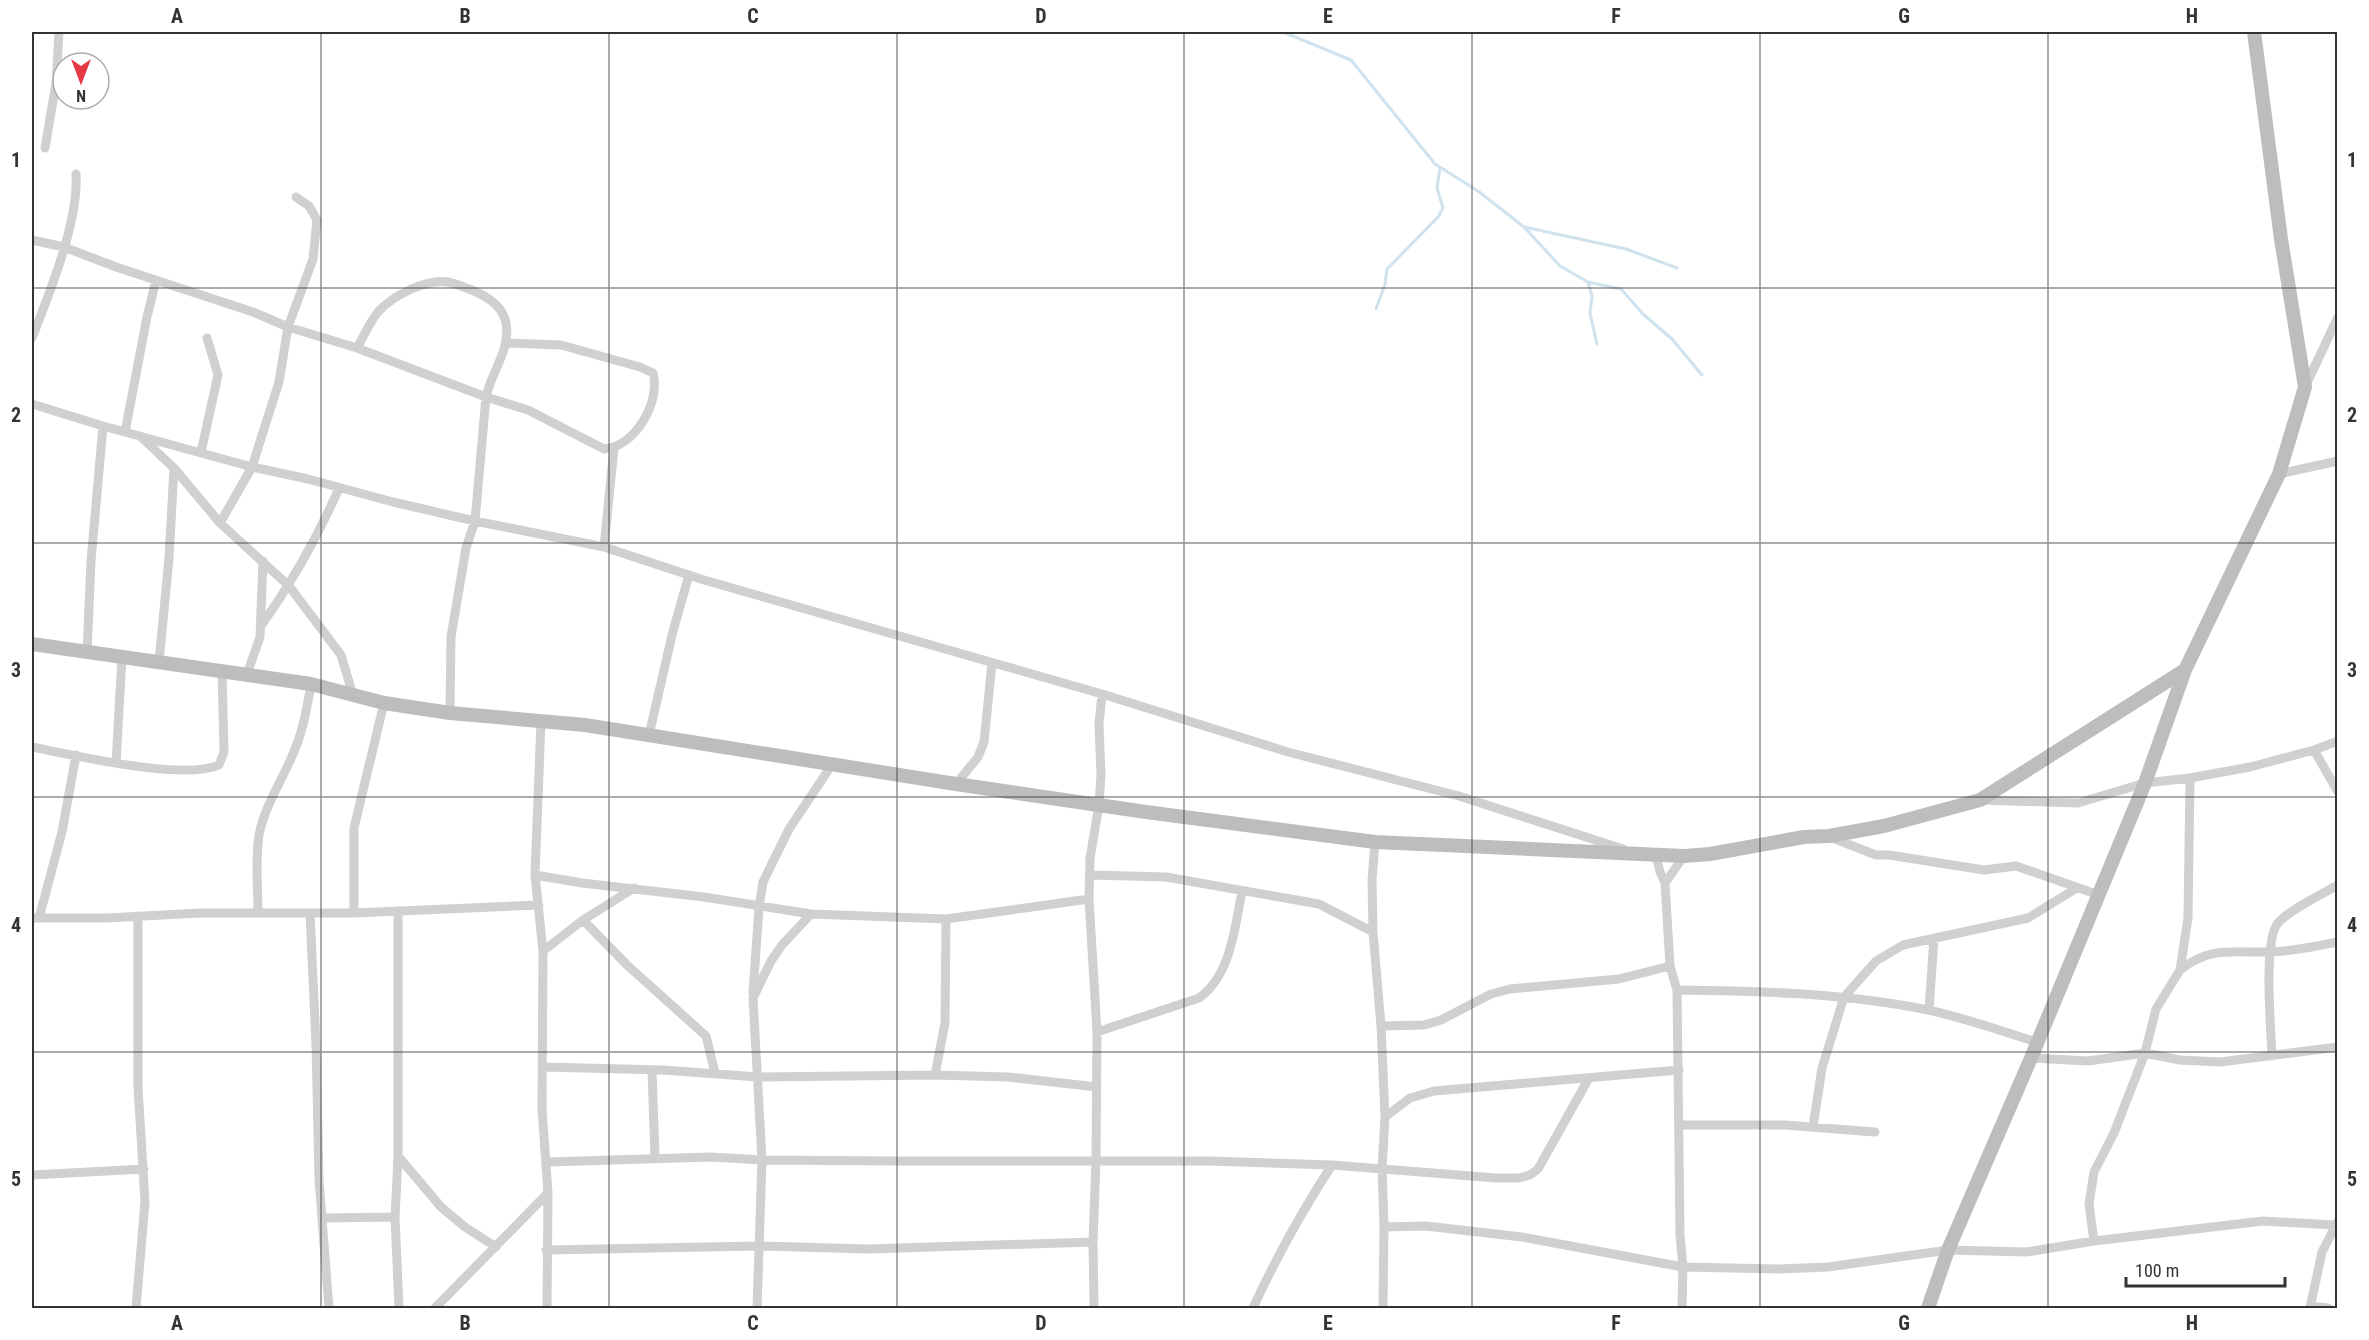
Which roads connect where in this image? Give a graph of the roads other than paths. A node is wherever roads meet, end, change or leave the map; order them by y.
1 (59, 32) edge
2 (2254, 32) edge
3 (45, 148) dead end
4 (76, 174) dead end
5 (296, 197) dead end
6 (32, 240) edge
7 (64, 247) junction
8 (156, 280) junction
9 (2337, 317) edge
10 (288, 327) junction
11 (32, 338) edge
12 (207, 338) dead end
13 (506, 343) junction
14 (357, 348) junction
15 (2305, 387) junction
16 (486, 398) junction
17 (32, 404) edge
18 (103, 426) junction
19 (125, 432) junction
20 (139, 435) junction
21 (614, 448) junction
22 (201, 452) junction
23 (2337, 461) edge
24 (252, 467) junction
25 (174, 468) junction
26 (2279, 474) junction
27 (339, 488) junction
28 (475, 521) junction
29 (220, 523) junction
30 (604, 547) junction
31 (263, 561) junction
32 (689, 575) junction
33 (289, 586) junction
34 (261, 626) junction
35 (32, 644) edge
36 (87, 653) junction
37 (122, 657) junction
38 (159, 662) junction
39 (992, 663) junction
40 (222, 670) junction
41 (2185, 670) junction
42 (247, 674) junction
43 (311, 684) junction
44 (1102, 694) junction
45 (352, 695) junction
46 (384, 703) junction
47 (450, 713) junction
48 (541, 721) junction
49 (649, 735) junction
50 (2337, 741) edge
51 (32, 747) edge
52 (2314, 750) junction
53 (76, 755) junction
54 (116, 763) junction
55 (833, 764) junction
56 (2190, 778) junction
57 (2145, 783) junction
58 (956, 784) junction
59 (2337, 792) edge
60 (1980, 800) junction
61 (1099, 805) junction
62 (1829, 836) junction
63 (1375, 842) junction
64 (1634, 853) junction
65 (1656, 856) junction
66 (1684, 856) junction
67 (535, 875) junction
68 (1091, 876) junction
69 (1665, 883) junction
70 (2337, 885) edge
71 (633, 888) junction
72 (2077, 888) junction
73 (1242, 891) junction
74 (2099, 895) junction
75 (1089, 899) junction
76 (539, 905) junction
77 (759, 907) junction
78 (398, 911) junction
79 (258, 914) junction
80 (310, 914) junction
81 (354, 914) junction
82 (811, 914) junction
83 (138, 916) junction
84 (35, 918) edge
85 (946, 919) junction
86 (584, 920) junction
87 (1373, 932) junction
88 (1934, 938) junction
89 (2337, 942) edge
90 (543, 951) junction
91 (2270, 952) junction
92 (1670, 966) junction
93 (2180, 970) junction
94 (1677, 990) junction
95 (1844, 997) junction
96 (753, 998) junction
97 (1929, 1010) junction
98 (1382, 1026) junction
99 (1097, 1032) junction
100 (2037, 1042) junction
101 (2337, 1047) edge
102 (2145, 1053) junction
103 (2272, 1056) junction
104 (2031, 1058) junction
105 (543, 1067) junction
106 (1678, 1070) junction
107 (652, 1071) junction
108 (715, 1073) junction
109 (935, 1075) junction
110 (758, 1077) junction
111 (1589, 1078) junction
112 (1097, 1087) junction
113 (1385, 1117) junction
114 (1679, 1125) junction
115 (1813, 1126) junction
116 (1875, 1132) dead end
117 (398, 1156) junction
118 (655, 1158) junction
119 (762, 1160) junction
120 (1096, 1161) junction
121 (547, 1162) junction
122 (1332, 1165) junction
123 (144, 1169) junction
124 (1382, 1169) junction
125 (32, 1175) edge
126 (548, 1193) junction
127 (395, 1217) junction
128 (322, 1218) junction
129 (2336, 1223) edge
130 (1384, 1227) junction
131 (2094, 1241) junction
132 (1093, 1242) junction
133 (759, 1246) junction
134 (496, 1247) junction
135 (546, 1250) junction
136 (1948, 1251) junction
137 (1683, 1267) junction
138 (2310, 1307) edge
139 (136, 1308) edge
140 (329, 1308) edge
141 (399, 1308) edge
142 (435, 1308) edge
143 (547, 1308) edge
144 (757, 1308) edge
145 (1094, 1308) edge
146 (1253, 1308) edge
147 (1383, 1308) edge
148 (1682, 1308) edge
149 (1928, 1308) edge
150 (2328, 1308) edge

1 - 3 street
2 - 15 street
4 - 7 street
5 - 10 street
6 - 7 street
7 - 8 street
7 - 11 street
8 - 10 street
8 - 19 street
9 - 15 street
10 - 14 street
10 - 24 street
12 - 22 street
13 - 14 street
13 - 16 street
13 - 21 street
14 - 16 street
15 - 26 street
16 - 21 street
16 - 28 street
17 - 18 street
18 - 19 street
18 - 36 street
19 - 20 street
20 - 22 street
20 - 25 street
21 - 30 street
22 - 24 street
23 - 26 street
24 - 27 street
24 - 29 street
25 - 29 street
25 - 38 street
26 - 41 street
27 - 28 street
27 - 33 street
28 - 30 street
28 - 47 street
29 - 31 street
30 - 32 street
31 - 33 street
31 - 34 street
32 - 39 street
32 - 49 street
33 - 34 street
33 - 45 street
34 - 42 street
35 - 36 street
36 - 37 street
37 - 38 street
37 - 54 street
38 - 40 street
39 - 44 street
39 - 58 street
40 - 42 street
40 - 54 street
41 - 57 street
41 - 60 street
42 - 43 street
43 - 45 street
43 - 79 street
44 - 61 street
44 - 64 street
45 - 46 street
46 - 47 street
46 - 81 street
47 - 48 street
48 - 49 street
48 - 67 street
49 - 55 street
50 - 52 street
51 - 53 street
52 - 56 street
52 - 59 street
53 - 54 street
53 - 84 street
55 - 58 street
55 - 77 street
56 - 57 street
56 - 93 street
57 - 60 street
57 - 74 street
58 - 61 street
60 - 62 street
61 - 63 street
61 - 68 street
62 - 66 street
62 - 72 street
63 - 64 street
63 - 87 street
64 - 65 street
65 - 66 street
65 - 69 street
66 - 69 street
67 - 71 street
67 - 76 street
68 - 73 street
68 - 75 street
69 - 92 street
70 - 91 street
71 - 77 street
71 - 86 street
72 - 74 street
72 - 88 street
73 - 87 street
73 - 99 street
74 - 100 street
75 - 85 street
75 - 99 street
76 - 78 street
76 - 90 street
77 - 82 street
77 - 96 street
78 - 81 street
78 - 117 street
79 - 80 street
79 - 83 street
80 - 81 street
80 - 128 street
82 - 85 street
82 - 96 street
83 - 84 street
83 - 123 street
85 - 109 street
86 - 90 street
86 - 108 street
87 - 98 street
88 - 95 street
88 - 97 street
89 - 91 street
90 - 105 street
91 - 93 street
91 - 103 street
92 - 94 street
92 - 98 street
93 - 102 street
94 - 95 street
94 - 106 street
95 - 97 street
95 - 115 street
96 - 110 street
97 - 100 street
98 - 113 street
99 - 112 street
100 - 104 street
101 - 103 street
102 - 103 street
102 - 104 street
102 - 131 street
104 - 136 street
105 - 107 street
105 - 121 street
106 - 111 street
106 - 114 street
107 - 108 street
107 - 118 street
108 - 110 street
109 - 110 street
109 - 112 street
110 - 119 street
111 - 113 street
111 - 124 street
112 - 120 street
113 - 124 street
114 - 115 street
114 - 137 street
115 - 116 street
117 - 127 street
117 - 134 street
118 - 119 street
118 - 121 street
119 - 120 street
119 - 133 street
120 - 122 street
120 - 132 street
121 - 126 street
122 - 124 street
122 - 146 street
123 - 125 street
123 - 139 street
124 - 130 street
126 - 134 street
126 - 135 street
127 - 128 street
127 - 141 street
128 - 140 street
129 - 131 street
129 - 138 street
130 - 137 street
130 - 147 street
131 - 136 street
132 - 133 street
132 - 145 street
133 - 135 street
133 - 144 street
134 - 142 street
135 - 143 street
136 - 137 street
136 - 149 street
137 - 148 street
138 - 150 street

